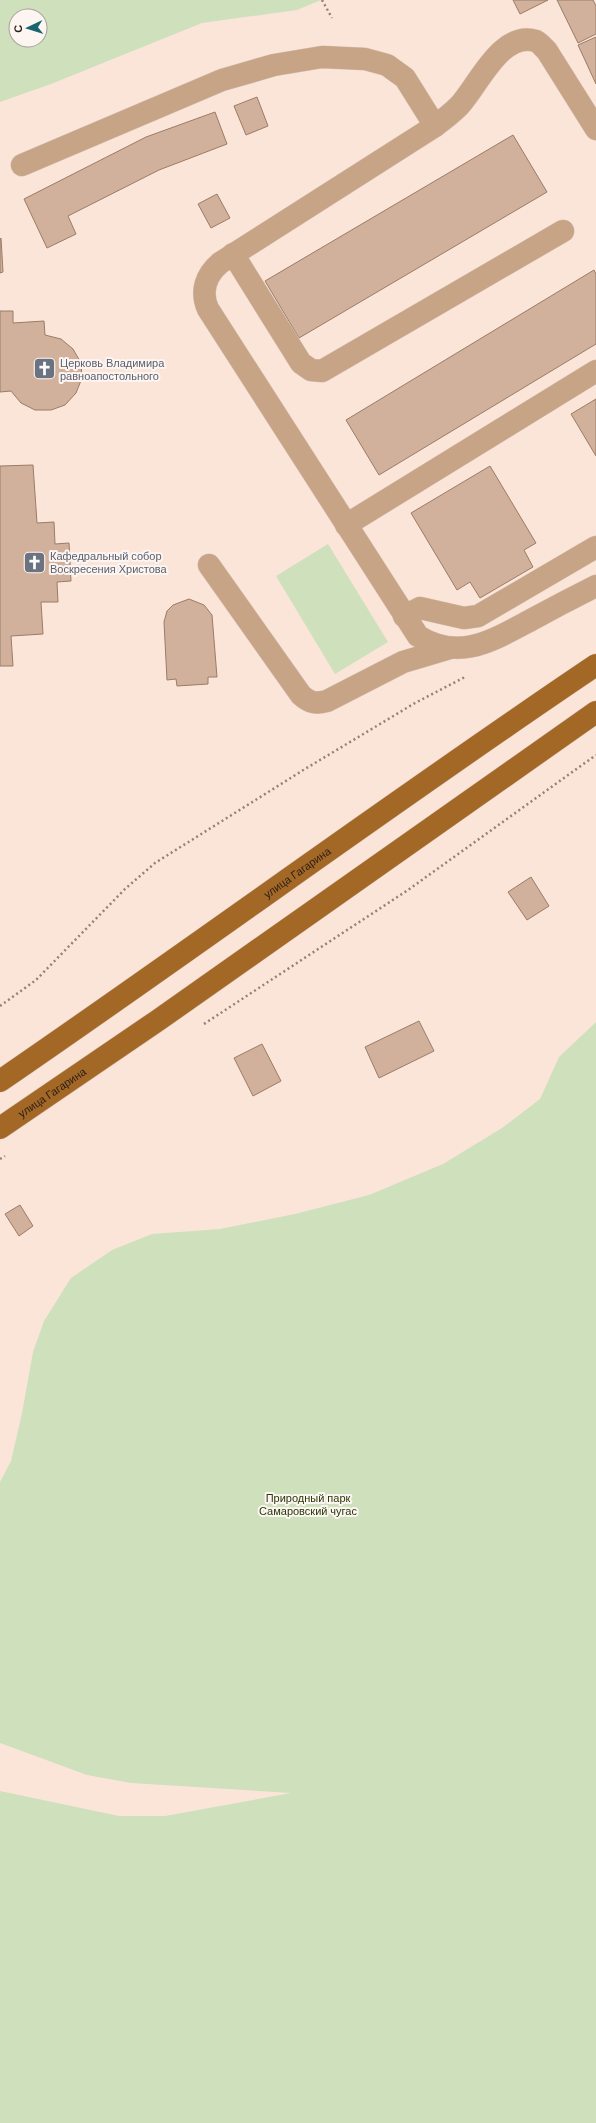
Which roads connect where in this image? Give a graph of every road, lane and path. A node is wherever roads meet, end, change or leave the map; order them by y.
1 (322, 0) edge
2 (332, 18) dead end
3 (435, 126) junction
4 (596, 129) edge
5 (22, 165) dead end
6 (563, 231) dead end
7 (233, 254) junction
8 (596, 371) edge
9 (346, 525) junction
10 (596, 547) edge
11 (209, 565) dead end
12 (596, 586) edge
13 (404, 616) junction
14 (450, 648) junction
15 (596, 665) edge
16 (415, 703) dead end
17 (596, 712) edge
18 (596, 755) edge
19 (0, 1006) edge
20 (198, 1028) dead end
21 (0, 1081) edge
22 (0, 1128) edge
23 (7, 1154) dead end
24 (0, 1159) edge

1 - 2 path
3 - 4 lane
3 - 5 lane
3 - 7 lane
6 - 7 lane
7 - 9 lane
8 - 9 lane
9 - 13 lane
10 - 13 lane
11 - 14 lane
12 - 14 lane
13 - 14 lane
15 - 21 main road, улица Гагарина
16 - 19 path
17 - 22 main road, улица Гагарина
18 - 20 path
23 - 24 path

